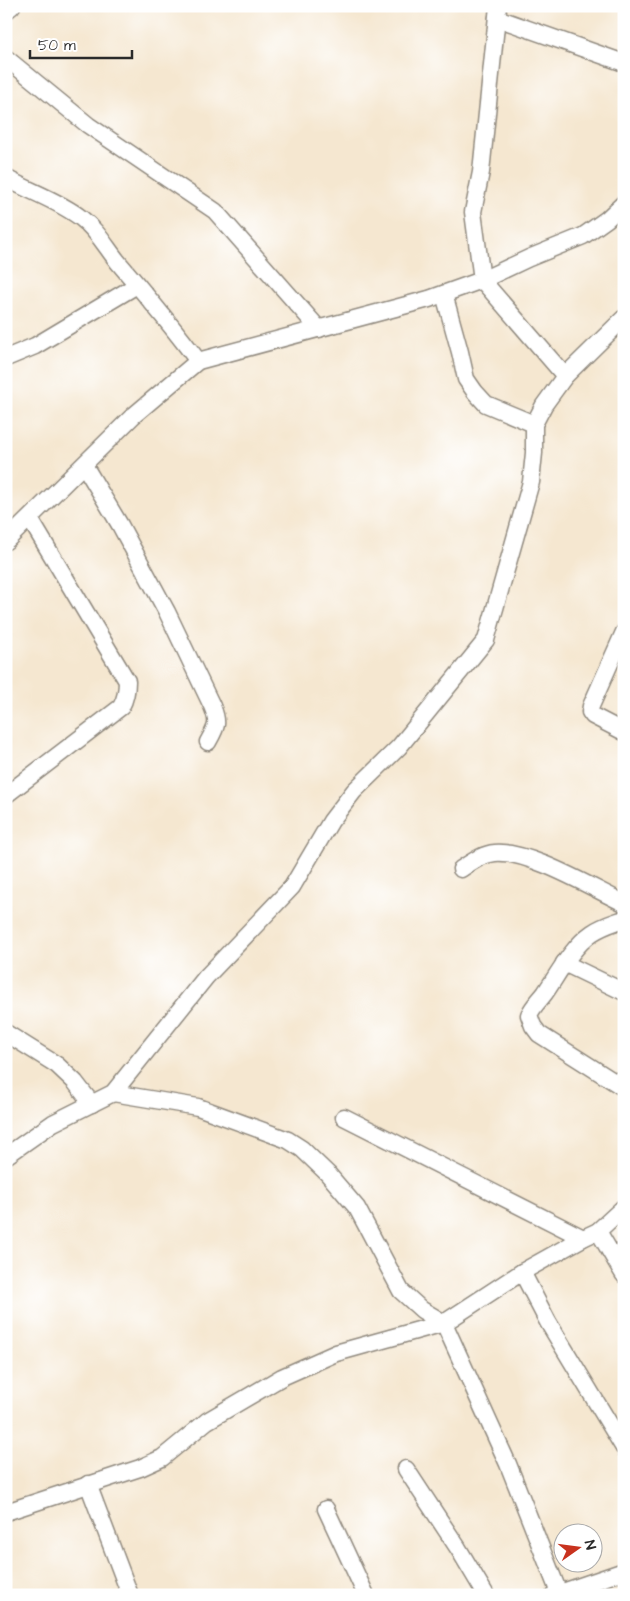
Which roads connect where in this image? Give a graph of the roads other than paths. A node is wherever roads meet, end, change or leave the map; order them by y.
1 (12, 6) edge
2 (6, 11) edge
3 (497, 12) edge
4 (6, 58) edge
5 (624, 64) edge
6 (6, 178) edge
7 (624, 203) edge
8 (482, 280) junction
9 (137, 285) junction
10 (444, 294) junction
11 (624, 318) edge
12 (319, 328) junction
13 (6, 358) edge
14 (198, 361) junction
15 (565, 376) junction
16 (534, 424) junction
17 (84, 465) junction
18 (30, 519) junction
19 (6, 541) edge
20 (624, 632) edge
21 (624, 732) edge
22 (208, 742) dead end
23 (6, 795) edge
24 (461, 869) dead end
25 (624, 903) edge
26 (624, 919) edge
27 (564, 963) junction
28 (624, 992) edge
29 (6, 1033) edge
30 (624, 1088) edge
31 (113, 1093) junction
32 (92, 1104) junction
33 (344, 1117) dead end
34 (6, 1156) edge
35 (624, 1208) edge
36 (598, 1231) junction
37 (583, 1238) junction
38 (522, 1272) junction
39 (624, 1274) edge
40 (444, 1322) junction
41 (624, 1448) edge
42 (406, 1469) dead end
43 (88, 1484) junction
44 (326, 1509) dead end
45 (6, 1512) edge
46 (624, 1571) edge
47 (556, 1594) edge
48 (130, 1595) edge
49 (366, 1595) edge
50 (486, 1595) edge

1 - 2 street
3 - 5 street
3 - 8 street
4 - 12 street
6 - 9 street
7 - 8 street
8 - 10 street
8 - 15 street
9 - 13 street
9 - 14 street
10 - 12 street
10 - 16 street
11 - 15 street
12 - 14 street
14 - 17 street
15 - 16 street
16 - 31 street
17 - 18 street
17 - 22 street
18 - 19 street
18 - 23 street
20 - 21 street
24 - 25 street
26 - 27 street
27 - 28 street
27 - 30 street
29 - 32 street
31 - 32 street
31 - 40 street
32 - 34 street
33 - 37 street
35 - 36 street
36 - 37 street
36 - 39 street
37 - 38 street
38 - 40 street
38 - 41 street
40 - 43 street
40 - 47 street
42 - 50 street
43 - 45 street
43 - 48 street
44 - 49 street
46 - 47 street

